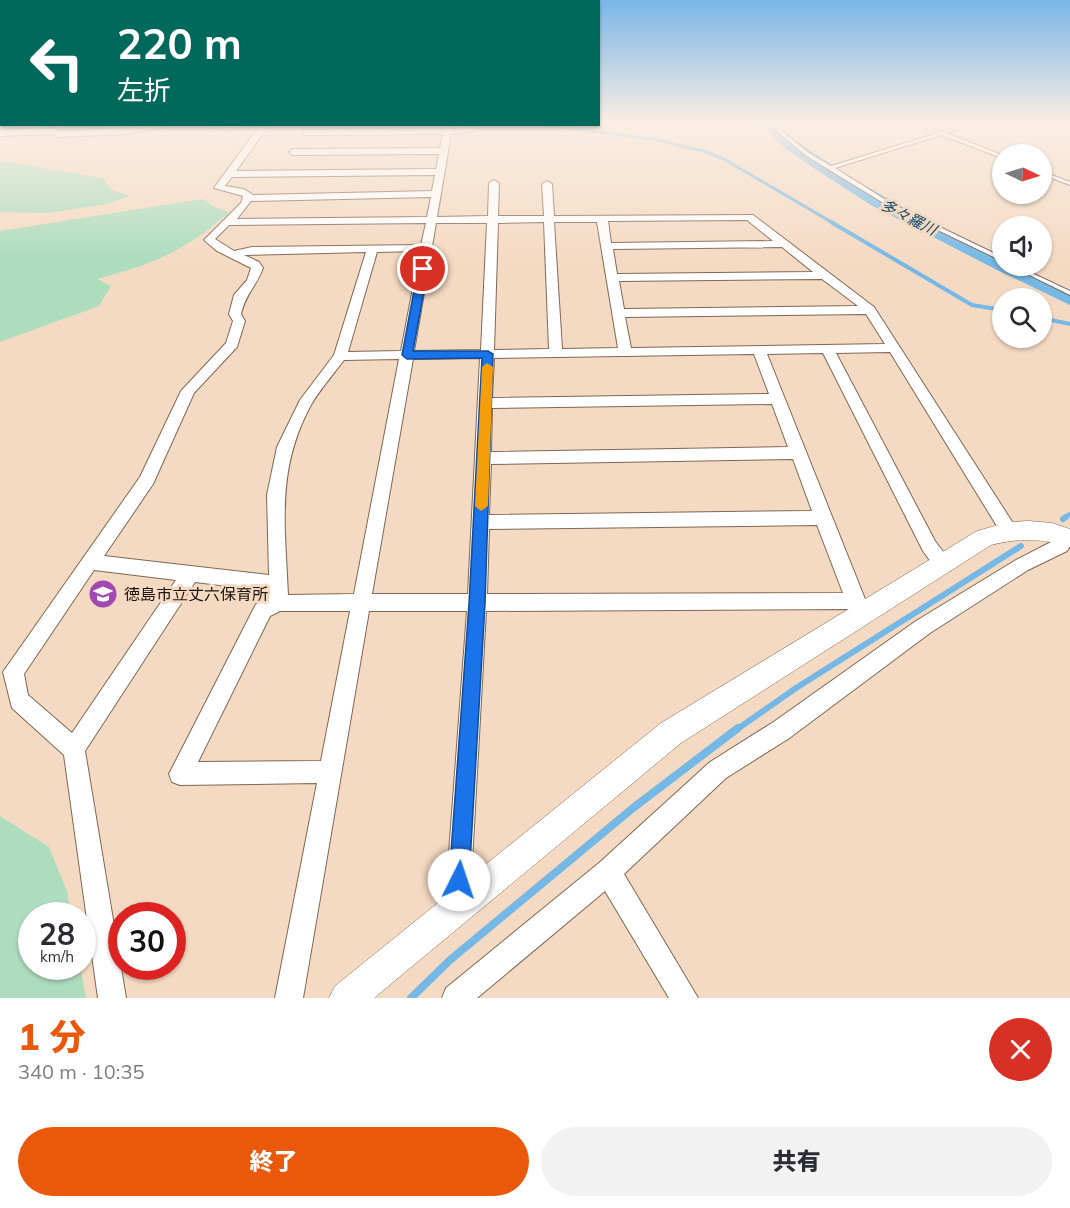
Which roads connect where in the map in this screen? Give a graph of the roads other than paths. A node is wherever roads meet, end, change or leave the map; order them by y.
1 (235, 168) edge
2 (263, 168) edge
3 (365, 168) edge
4 (442, 168) edge
5 (831, 168) edge
6 (441, 172) junction
7 (230, 174) junction
8 (1052, 176) edge
9 (494, 183) dead end
10 (1070, 183) edge
11 (547, 184) dead end
12 (437, 194) junction
13 (247, 198) junction
14 (549, 219) junction
15 (602, 219) junction
16 (432, 220) junction
17 (494, 220) junction
18 (227, 222) junction
19 (784, 244) junction
20 (607, 246) junction
21 (373, 248) junction
22 (427, 248) junction
23 (235, 254) junction
24 (992, 255) edge
25 (825, 275) junction
26 (1036, 276) edge
27 (612, 278) junction
28 (1070, 292) edge
29 (870, 310) junction
30 (618, 313) junction
31 (894, 348) junction
32 (827, 350) junction
33 (759, 351) junction
34 (625, 352) junction
35 (488, 354) junction
36 (556, 354) junction
37 (407, 355) junction
38 (340, 356) junction
39 (778, 399) junction
40 (486, 403) junction
41 (798, 453) junction
42 (483, 458) junction
43 (823, 518) junction
44 (481, 522) junction
45 (1009, 531) junction
46 (1064, 536) edge
47 (91, 562) junction
48 (942, 562) junction
49 (190, 574) junction
50 (278, 593) junction
51 (362, 601) junction
52 (477, 604) junction
53 (858, 607) junction
54 (7, 677) edge
55 (74, 749) junction
56 (331, 772) junction
57 (608, 872) junction
58 (464, 903) junction
59 (112, 998) edge
60 (289, 998) edge
61 (346, 998) edge
62 (456, 998) edge
63 (684, 998) edge

1 - 7 street
2 - 7 street
3 - 6 street
4 - 6 street
5 - 24 lane
6 - 12 street
7 - 13 street
8 - 10 lane
9 - 17 street
11 - 14 street
12 - 13 street
12 - 16 street
13 - 18 street
14 - 15 street
14 - 17 street
14 - 36 street
15 - 19 street
15 - 20 street
16 - 17 street
16 - 18 street
16 - 22 street
17 - 35 street
18 - 23 street
19 - 20 street
19 - 25 street
20 - 27 street
21 - 22 street
21 - 23 street
21 - 38 street
22 - 37 street
23 - 47 street
25 - 27 street
25 - 29 street
26 - 28 lane
27 - 30 street
29 - 30 street
29 - 31 street
30 - 34 street
31 - 32 street
31 - 45 street
32 - 33 street
32 - 48 street
33 - 34 street
33 - 39 street
34 - 36 street
35 - 36 street
35 - 37 street
35 - 40 street
37 - 38 street
37 - 51 street
38 - 50 street
39 - 40 street
39 - 41 street
40 - 42 street
41 - 42 street
41 - 43 street
42 - 44 street
43 - 44 street
43 - 53 street
44 - 52 street
45 - 46 street
45 - 48 street
46 - 57 street
47 - 49 street
47 - 54 street
48 - 53 street
49 - 50 street
49 - 55 street
50 - 51 street
50 - 56 street
51 - 52 street
51 - 56 street
52 - 53 street
52 - 58 street
53 - 58 street
54 - 55 street
55 - 59 street
56 - 60 street
57 - 62 street
57 - 63 street
58 - 61 street

